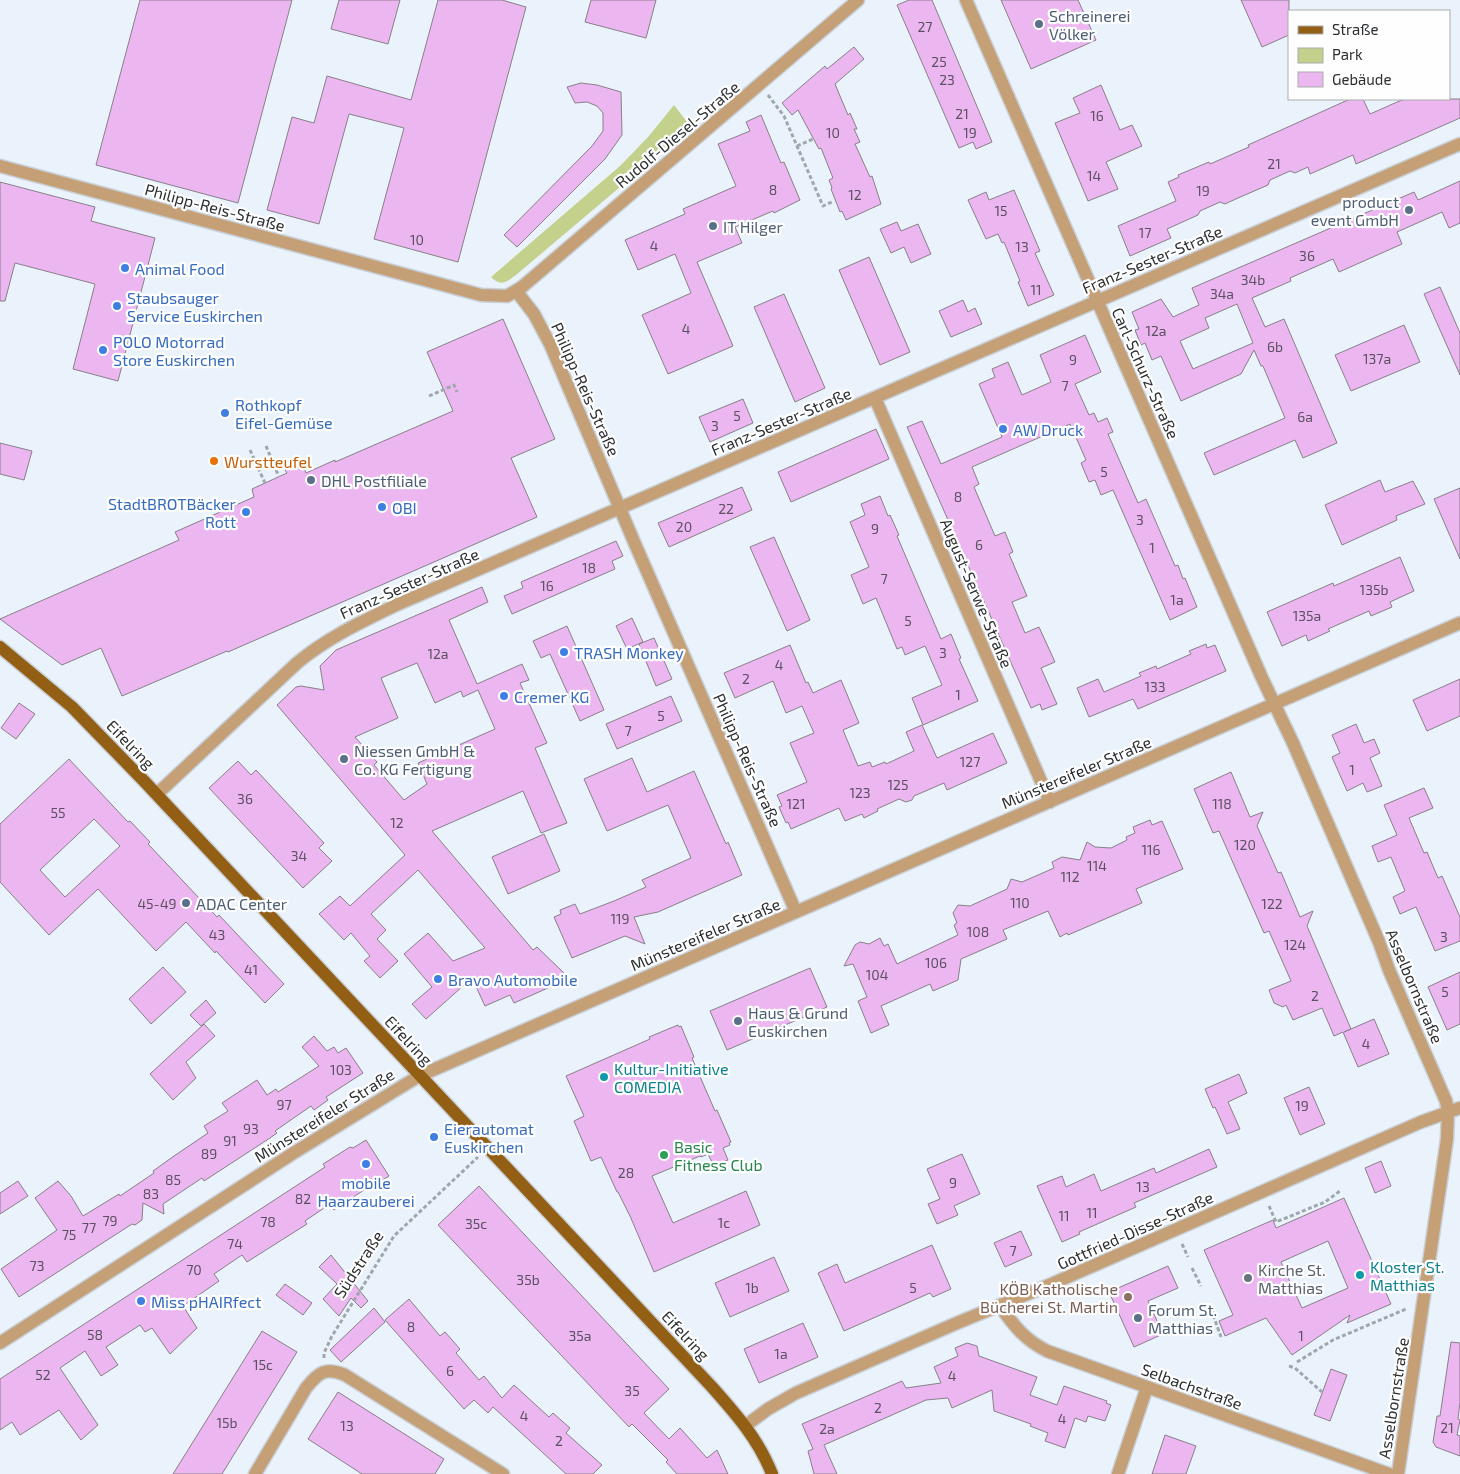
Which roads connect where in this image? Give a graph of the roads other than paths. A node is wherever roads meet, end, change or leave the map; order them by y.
1 (858, 0) edge
2 (966, 0) edge
3 (1460, 144) edge
4 (0, 166) edge
5 (517, 292) junction
6 (1096, 302) junction
7 (875, 398) junction
8 (620, 508) junction
9 (1460, 623) edge
10 (0, 646) edge
11 (1275, 704) junction
12 (157, 794) junction
13 (1050, 802) junction
14 (796, 912) junction
15 (419, 1076) junction
16 (1454, 1110) edge
17 (1000, 1306) junction
18 (0, 1343) edge
19 (1146, 1387) junction
20 (745, 1426) junction
21 (255, 1474) edge
22 (503, 1474) edge
23 (772, 1474) edge
24 (1118, 1474) edge
25 (1389, 1474) edge
26 (1398, 1474) edge

1 - 5 street, Rudolf-Diesel-Straße
2 - 6 street, Carl-Schurz-Straße
3 - 6 street, Franz-Sester-Straße
4 - 5 street, Philipp-Reis-Straße
5 - 8 street, Philipp-Reis-Straße
6 - 7 street, Franz-Sester-Straße
6 - 11 street, Carl-Schurz-Straße
7 - 8 street, Franz-Sester-Straße
7 - 13 street, August-Serwe-Straße
8 - 12 street, Franz-Sester-Straße
8 - 14 street, Philipp-Reis-Straße
9 - 11 street, Münstereifeler Straße
10 - 12 main road, Eifelring
11 - 13 street, Münstereifeler Straße
11 - 16 street, Asselbornstraße
12 - 15 main road, Eifelring
13 - 14 street, Münstereifeler Straße
14 - 15 street, Münstereifeler Straße
15 - 18 street, Münstereifeler Straße
15 - 20 main road, Eifelring
16 - 17 street, Gottfried-Disse-Straße
16 - 26 street, Asselbornstraße
17 - 19 street, Selbachstraße
17 - 20 street, Gottfried-Disse-Straße
19 - 24 street
19 - 25 street, Selbachstraße
20 - 23 main road, Eifelring
21 - 22 street

